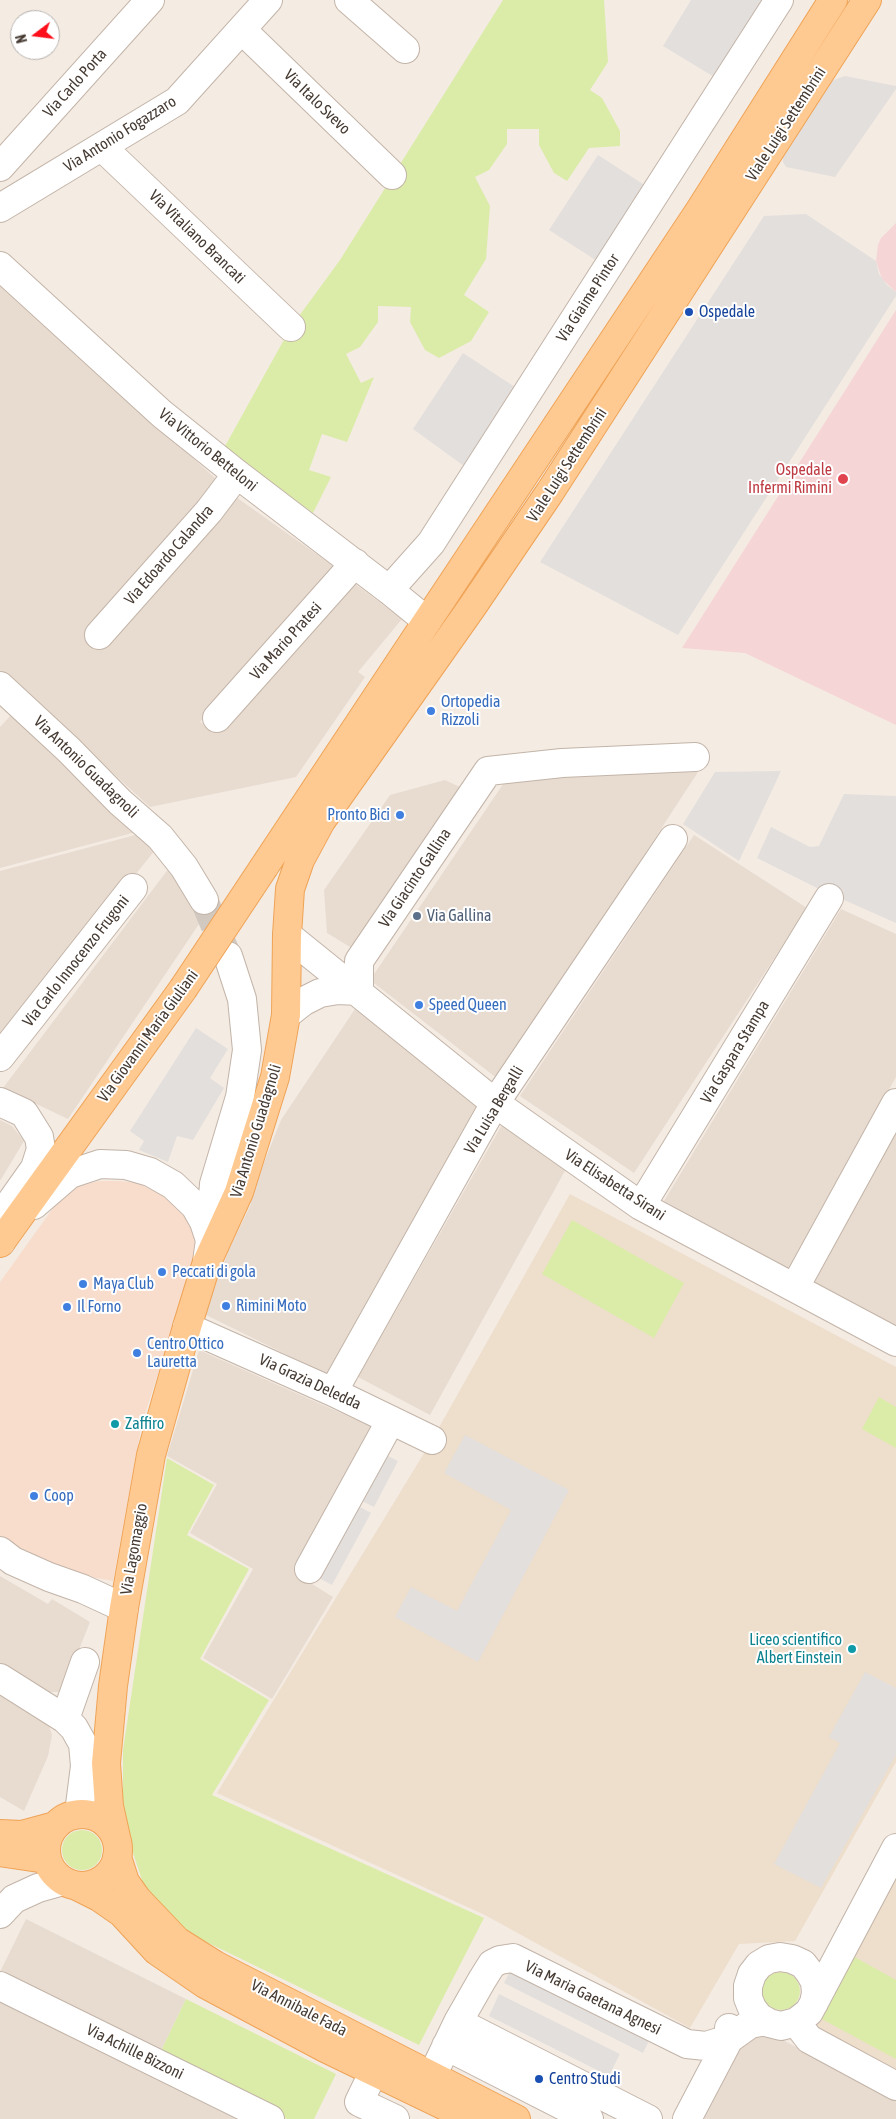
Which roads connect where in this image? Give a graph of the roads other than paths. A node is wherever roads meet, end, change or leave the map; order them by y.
1 (150, 0) edge
2 (268, 0) edge
3 (349, 0) edge
4 (779, 0) edge
5 (833, 0) edge
6 (867, 0) edge
7 (242, 30) junction
8 (806, 42) junction
9 (405, 49) dead end
10 (828, 58) junction
11 (102, 147) junction
12 (0, 167) edge
13 (392, 175) dead end
14 (0, 208) edge
15 (0, 266) edge
16 (291, 327) dead end
17 (237, 474) junction
18 (355, 563) junction
19 (389, 590) junction
20 (427, 621) junction
21 (99, 635) dead end
22 (4, 699) edge
23 (217, 718) dead end
24 (695, 757) dead end
25 (292, 826) joint
26 (673, 839) dead end
27 (133, 888) dead end
28 (830, 898) dead end
29 (204, 900) tunnel mouth
30 (287, 934) junction
31 (228, 956) tunnel mouth
32 (359, 991) junction
33 (286, 1015) junction
34 (0, 1057) edge
35 (0, 1102) edge
36 (495, 1103) junction
37 (896, 1103) edge
38 (641, 1206) junction
39 (0, 1243) edge
40 (209, 1251) junction
41 (795, 1287) junction
42 (187, 1327) junction
43 (896, 1342) edge
44 (333, 1392) junction
45 (391, 1420) junction
46 (432, 1440) dead end
47 (0, 1551) edge
48 (309, 1569) dead end
49 (124, 1608) junction
50 (84, 1662) dead end
51 (0, 1678) edge
52 (65, 1719) junction
53 (80, 1813) junction
54 (55, 1826) junction
55 (0, 1834) edge
56 (896, 1848) edge
57 (117, 1849) junction
58 (0, 1852) edge
59 (46, 1859) junction
60 (70, 1883) junction
61 (0, 1914) edge
62 (854, 1929) junction
63 (792, 1959) junction
64 (0, 1986) edge
65 (748, 1992) junction
66 (805, 2013) junction
67 (766, 2021) junction
68 (458, 2022) junction
69 (730, 2039) junction
70 (446, 2046) junction
71 (374, 2071) junction
72 (432, 2076) junction
73 (896, 2086) edge
74 (270, 2119) edge
75 (395, 2119) edge
76 (472, 2119) edge
77 (516, 2119) edge
78 (589, 2119) edge
79 (648, 2119) edge
80 (687, 2119) edge

1 - 12 street, Via Carlo Porta
2 - 7 street, Via Antonio Fogazzaro
3 - 9 street
4 - 19 street, Via Giaime Pintor
5 - 8 main road, Viale Luigi Settembrini
6 - 10 main road, Viale Luigi Settembrini
7 - 11 street, Via Antonio Fogazzaro
7 - 13 street, Via Italo Svevo
8 - 10 street
8 - 20 main road, Viale Luigi Settembrini
10 - 30 main road, Viale Luigi Settembrini
11 - 14 street, Via Antonio Fogazzaro
11 - 16 street, Via Vitaliano Brancati
15 - 17 street, Via Vittorio Betteloni
17 - 18 street, Via Vittorio Betteloni
17 - 21 street, Via Edoardo Calandra
18 - 19 street, Via Vittorio Betteloni
18 - 23 street, Via Mario Pratesi
19 - 20 street, Via Vittorio Betteloni
20 - 25 main road, Viale Luigi Settembrini
22 - 29 street, Via Antonio Guadagnoli
24 - 32 street, Via Giacinto Gallina
25 - 39 main road, Via Giovanni Maria Giuliani, bridge
26 - 36 street, Via Luisa Bergalli
27 - 34 street, Via Carlo Innocenzo Frugoni
28 - 38 street, Via Gaspara Stampa
30 - 32 street, Via Elisabetta Sirani
30 - 33 main road, Via Antonio Guadagnoli
31 - 40 street, Via Antonio Guadagnoli
32 - 33 street
32 - 36 street, Via Elisabetta Sirani
33 - 40 main road, Via Antonio Guadagnoli
35 - 39 street
36 - 38 street, Via Elisabetta Sirani
36 - 44 street, Via Luisa Bergalli
37 - 41 street
38 - 41 street, Via Elisabetta Sirani
39 - 40 street
40 - 42 main road, Via Lagomaggio
41 - 43 street, Via Elisabetta Sirani
42 - 44 street, Via Grazia Deledda
42 - 49 main road, Via Lagomaggio
44 - 45 street, Via Grazia Deledda
45 - 46 street, Via Grazia Deledda
45 - 48 street
47 - 49 street
49 - 57 main road, Via Lagomaggio
50 - 52 street
51 - 52 street
52 - 53 street
53 - 54 main road
53 - 57 main road
54 - 55 main road
54 - 59 main road
56 - 62 street
57 - 60 main road
57 - 72 main road, Via Annibale Fada
58 - 59 main road
59 - 60 main road
60 - 61 street
60 - 71 main road, Via Annibale Fada
62 - 63 street
62 - 66 street
63 - 65 street
63 - 66 street
64 - 74 street, Via Achille Bizzoni
65 - 67 street
65 - 69 street, Via Maria Gaetana Agnesi
66 - 67 street
66 - 73 street
67 - 69 street, Via Maria Gaetana Agnesi
68 - 69 street, Via Maria Gaetana Agnesi
68 - 70 street, Via Maria Gaetana Agnesi
68 - 79 street
69 - 80 street, Via Maria Gaetana Agnesi
70 - 72 street, Via Maria Gaetana Agnesi
70 - 78 street
71 - 75 street
71 - 76 main road, Via Annibale Fada
72 - 77 main road, Via Annibale Fada

